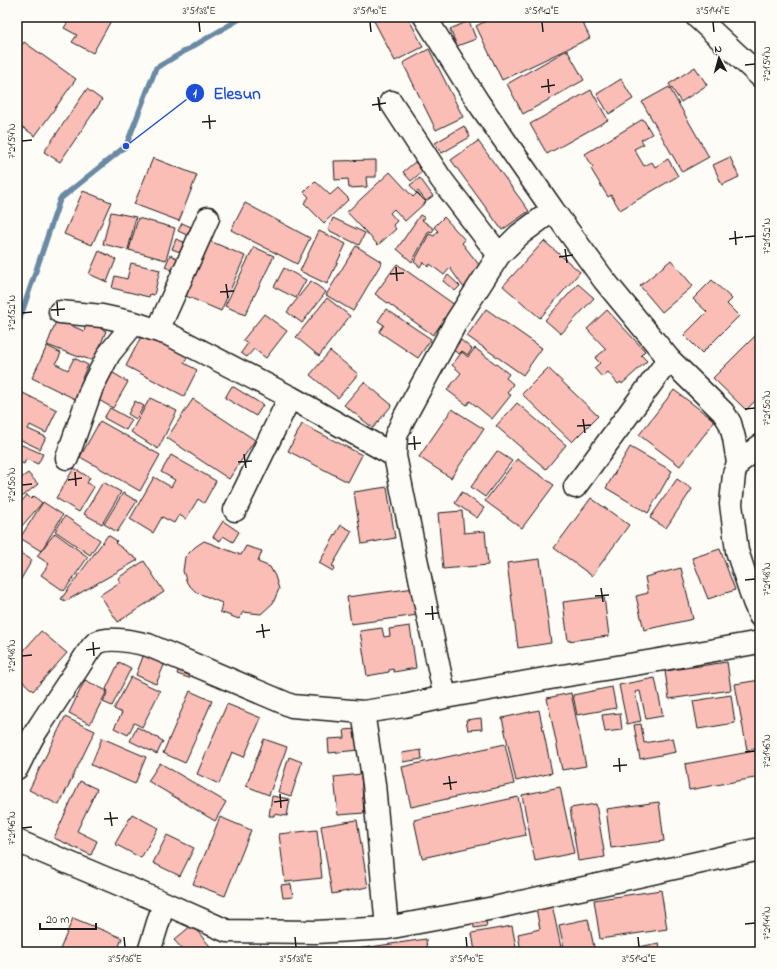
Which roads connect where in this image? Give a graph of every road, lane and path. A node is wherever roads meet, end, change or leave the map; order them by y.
1 (425, 17) edge
2 (697, 17) edge
3 (760, 76) edge
4 (391, 102) dead end
5 (553, 210) junction
6 (208, 218) dead end
7 (499, 255) junction
8 (60, 312) dead end
9 (134, 323) junction
10 (158, 330) junction
11 (669, 359) junction
12 (290, 397) junction
13 (760, 446) edge
14 (395, 456) junction
15 (67, 458) dead end
16 (738, 463) junction
17 (576, 487) dead end
18 (235, 510) dead end
19 (760, 616) edge
20 (760, 642) edge
21 (445, 697) junction
22 (363, 712) junction
23 (17, 768) edge
24 (17, 841) edge
25 (760, 849) edge
26 (164, 903) junction
27 (387, 928) junction
28 (150, 952) edge

1 - 5 street
2 - 3 street
4 - 7 street
5 - 7 street
5 - 11 street
6 - 10 street
7 - 14 street
8 - 9 street
9 - 10 street
9 - 15 street
10 - 12 street
11 - 16 street
11 - 17 street
12 - 14 street
12 - 18 street
13 - 16 street
14 - 21 street
16 - 19 street
20 - 21 street
21 - 22 street
22 - 23 street
22 - 27 street
24 - 26 street
25 - 27 street
26 - 27 street
26 - 28 street

